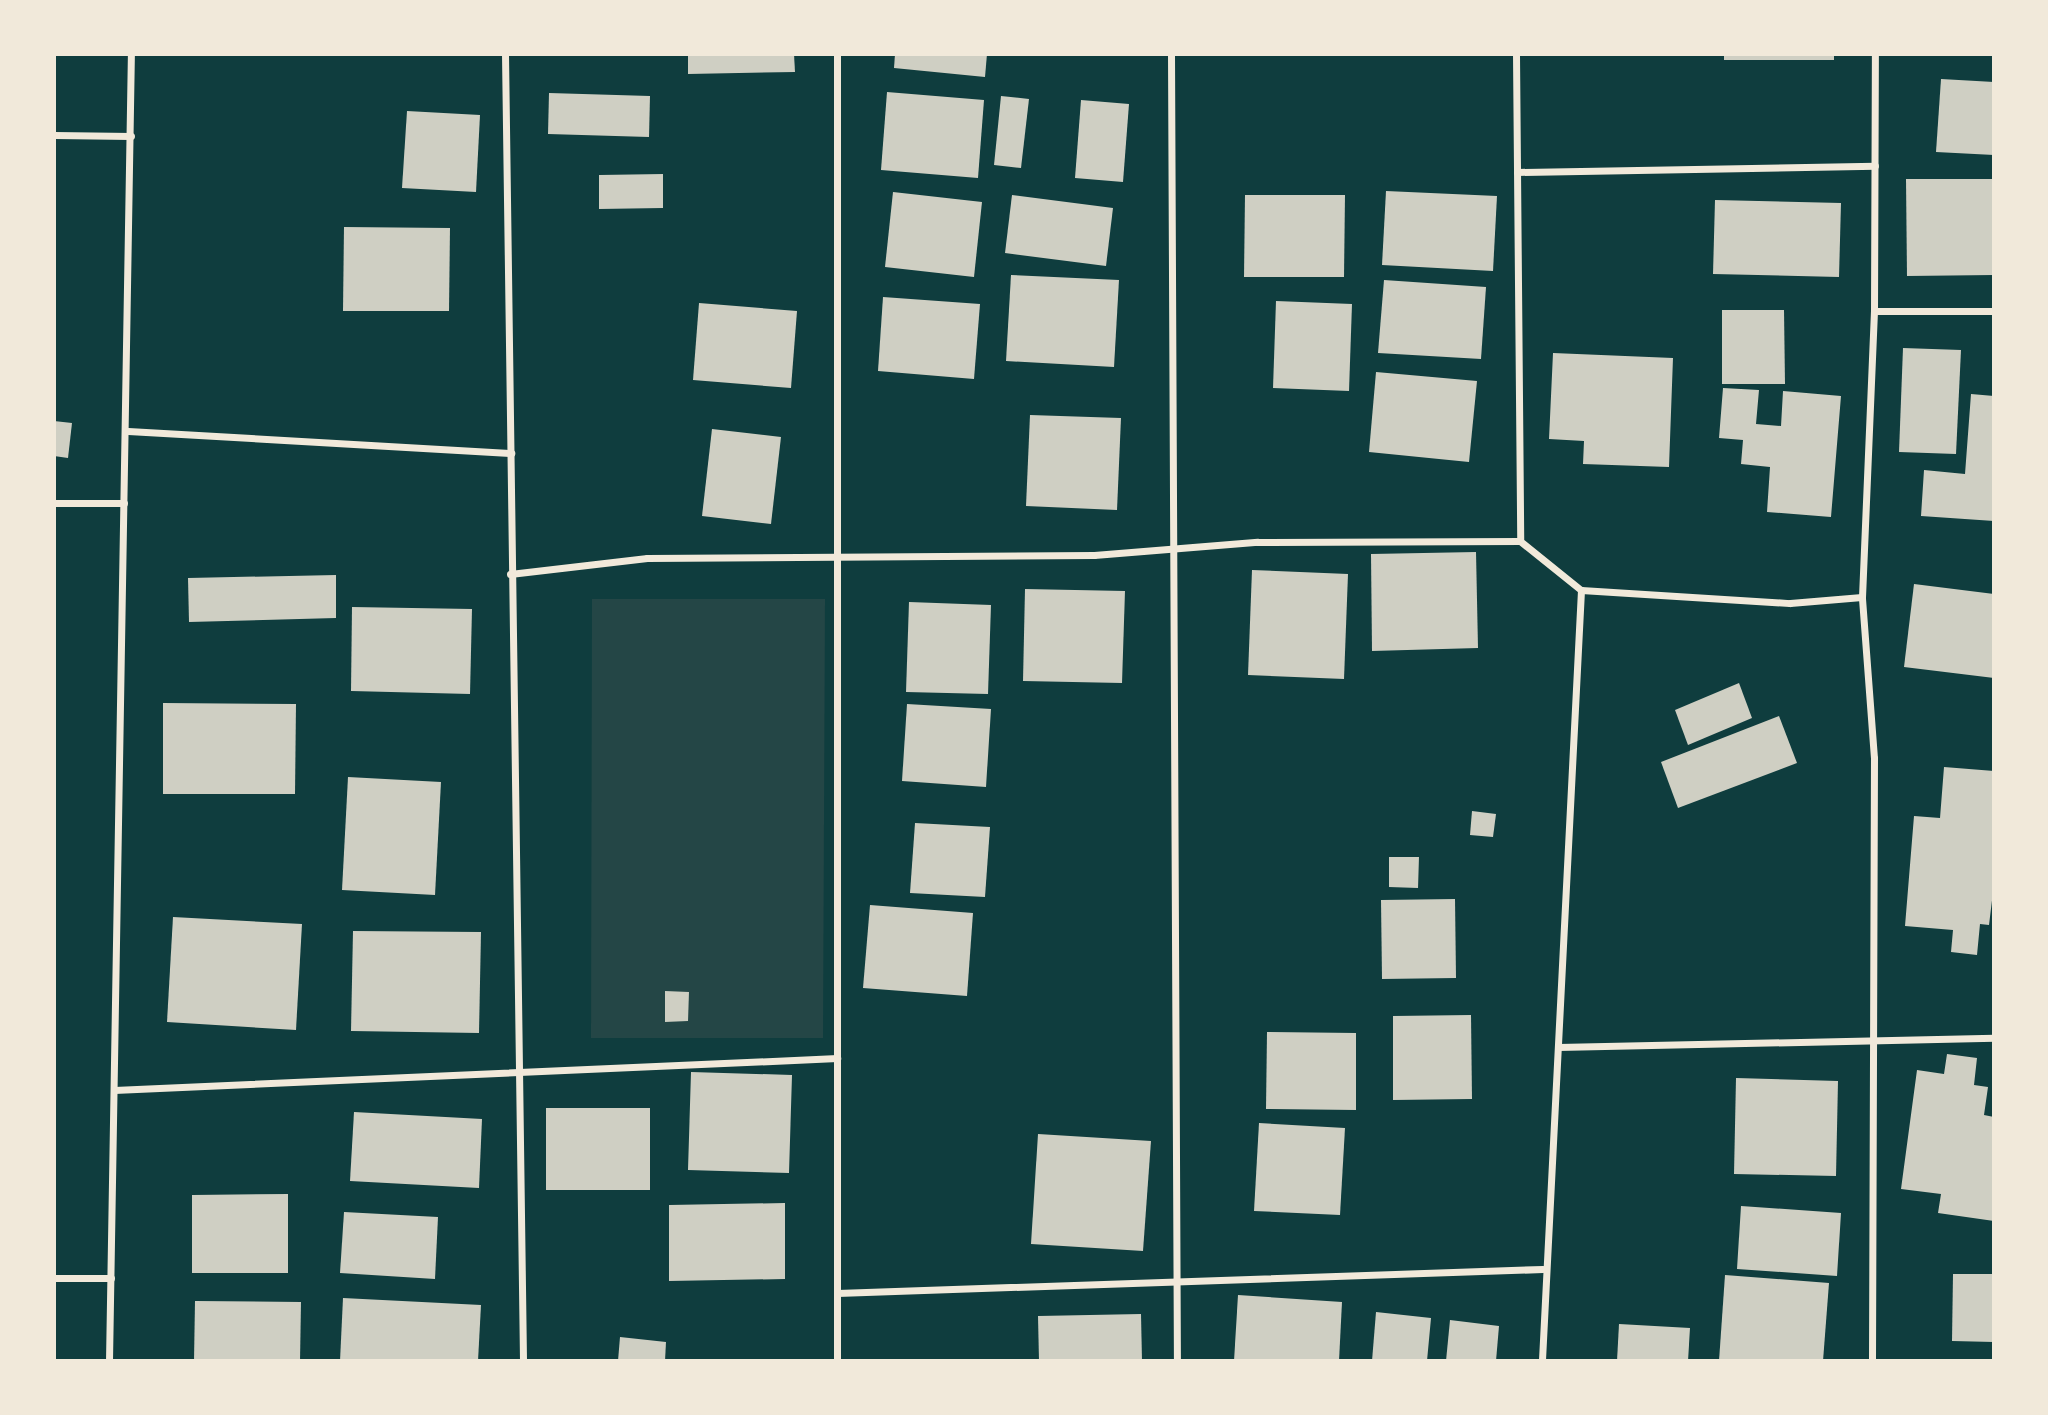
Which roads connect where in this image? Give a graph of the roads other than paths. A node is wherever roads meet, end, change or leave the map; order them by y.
1 (131, 54) edge
2 (505, 54) edge
3 (837, 54) edge
4 (1171, 54) edge
5 (1516, 54) edge
6 (1875, 54) edge
7 (54, 135) edge
8 (131, 136) junction
9 (1875, 166) junction
10 (1517, 172) junction
11 (1874, 311) junction
12 (1994, 311) edge
13 (128, 431) junction
14 (510, 453) junction
15 (54, 503) edge
16 (124, 503) junction
17 (1520, 541) junction
18 (1174, 552) junction
19 (838, 560) junction
20 (510, 574) junction
21 (1581, 590) junction
22 (1862, 597) junction
23 (1994, 1038) edge
24 (1873, 1040) junction
25 (1558, 1047) junction
26 (837, 1058) junction
27 (521, 1069) junction
28 (114, 1090) junction
29 (1543, 1269) junction
30 (54, 1278) edge
31 (111, 1279) junction
32 (1177, 1281) junction
33 (837, 1293) junction
34 (109, 1361) edge
35 (523, 1361) edge
36 (837, 1361) edge
37 (1177, 1361) edge
38 (1542, 1361) edge
39 (1872, 1361) edge

1 - 8 street
2 - 14 street
3 - 19 street
4 - 18 street
5 - 10 street
6 - 9 street
7 - 8 street
8 - 13 street
9 - 10 street
9 - 11 street
10 - 17 street
11 - 12 street
11 - 22 street
13 - 14 street
13 - 16 street
14 - 20 street
15 - 16 street
16 - 28 street
17 - 18 street
17 - 21 street
18 - 19 street
18 - 32 street
19 - 20 street
19 - 26 street
20 - 27 street
21 - 22 street
21 - 25 street
22 - 24 street
23 - 24 street
24 - 25 street
24 - 39 street
25 - 29 street
26 - 27 street
26 - 33 street
27 - 28 street
27 - 35 street
28 - 31 street
29 - 32 street
29 - 38 street
30 - 31 street
31 - 34 street
32 - 33 street
32 - 37 street
33 - 36 street

